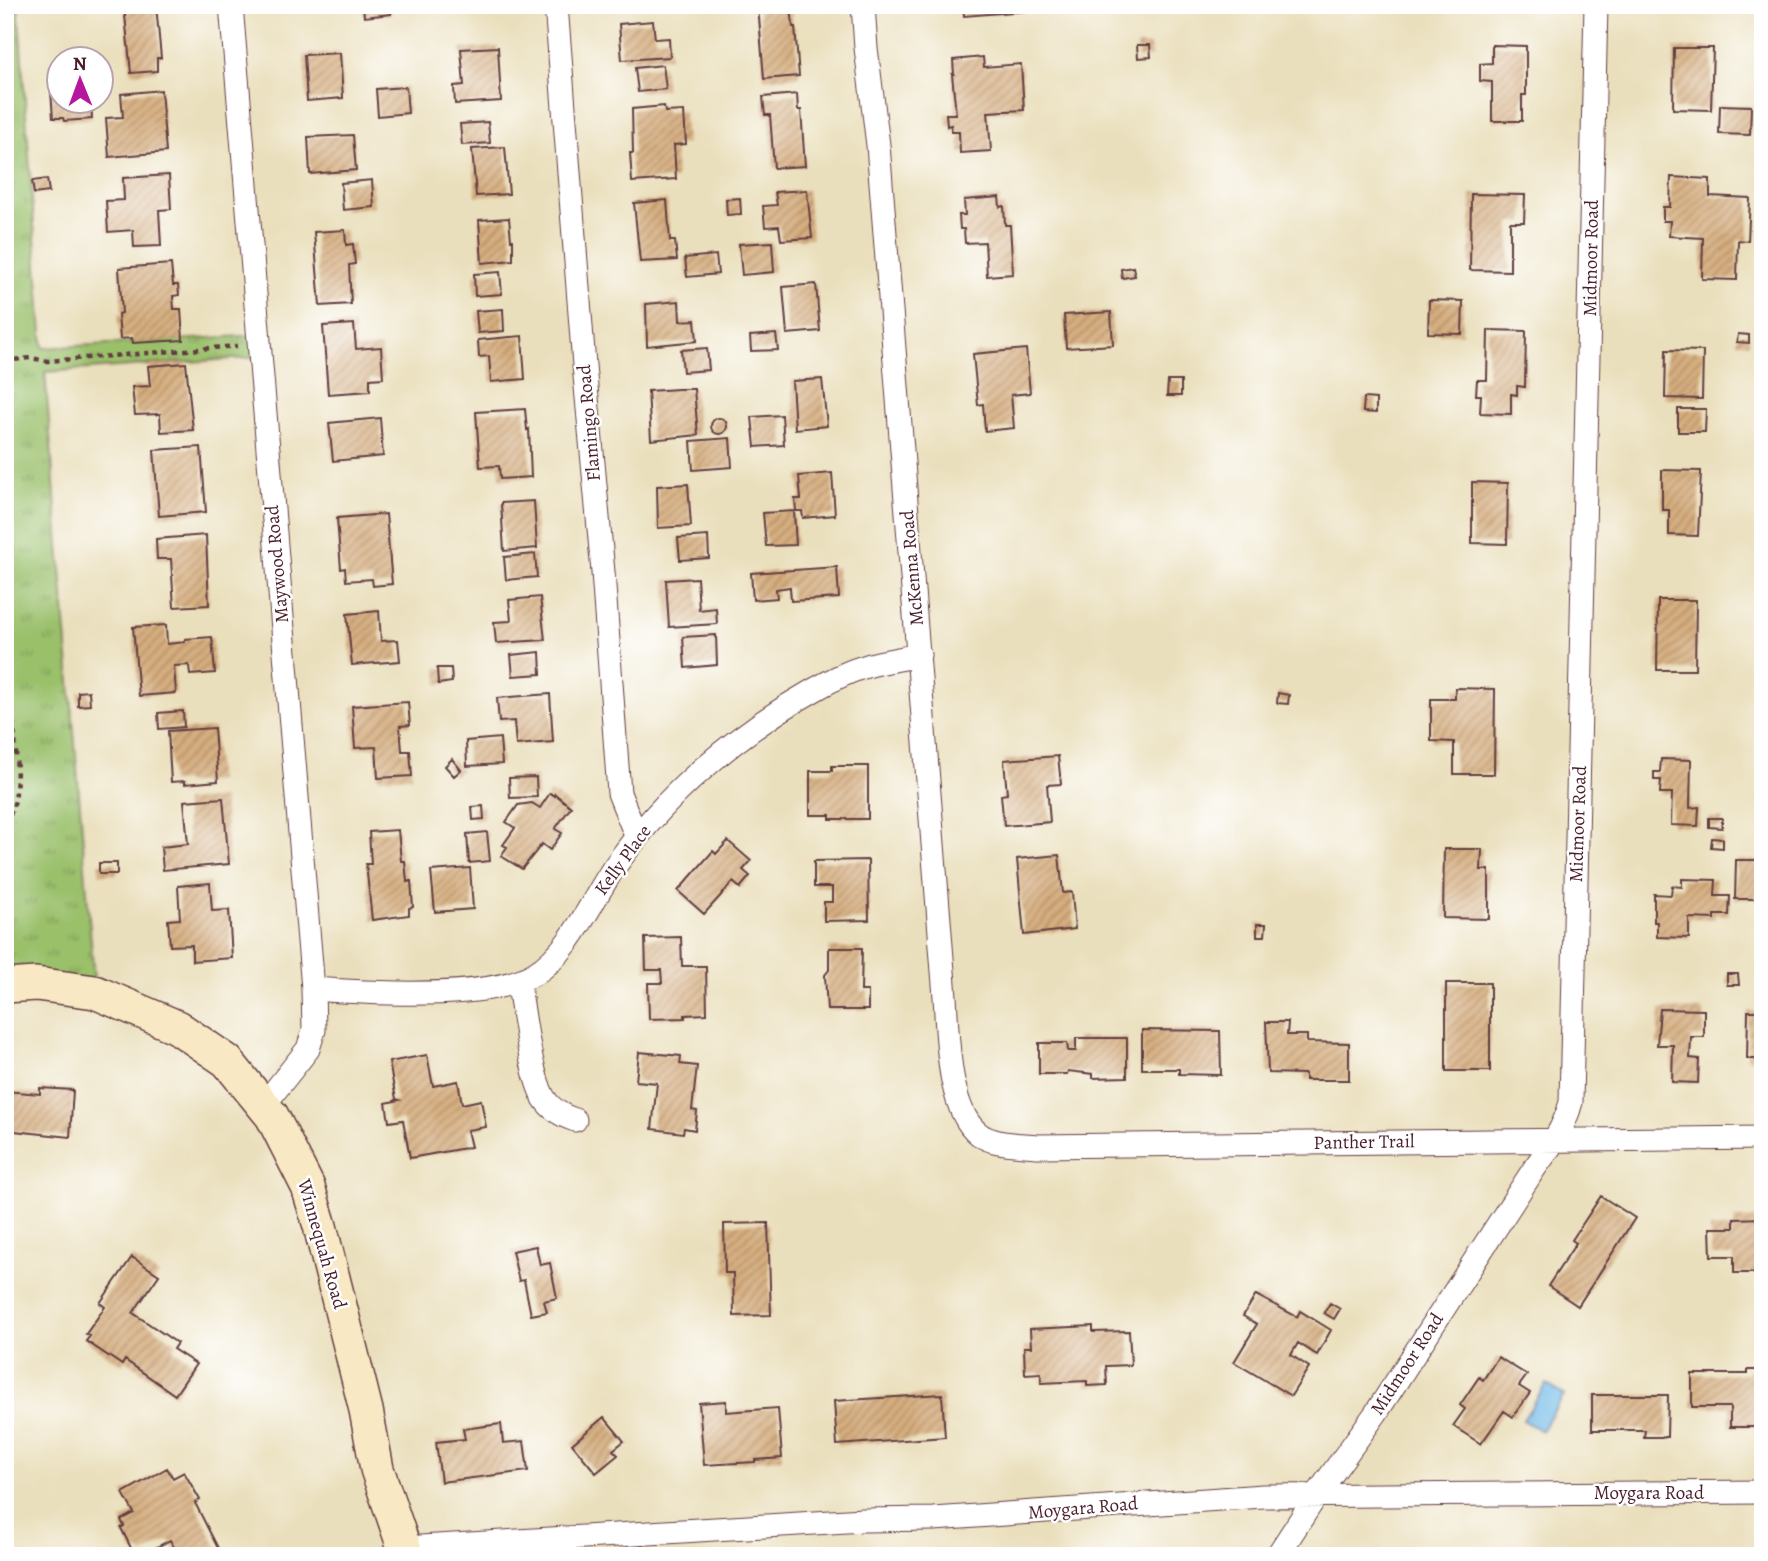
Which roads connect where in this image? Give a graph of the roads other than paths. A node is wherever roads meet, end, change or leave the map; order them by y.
1 (231, 5) edge
2 (556, 5) edge
3 (863, 5) edge
4 (1596, 5) edge
5 (919, 655) junction
6 (637, 838) junction
7 (518, 981) junction
8 (5, 986) edge
9 (313, 989) junction
10 (263, 1105) junction
11 (575, 1120) dead end
12 (971, 1126) joint
13 (1763, 1138) edge
14 (1557, 1139) junction
15 (1763, 1492) edge
16 (1316, 1496) junction
17 (405, 1552) edge
18 (1277, 1556) edge

1 - 9 street, Maywood Road
2 - 6 street, Flamingo Road
3 - 5 street, McKenna Road
4 - 14 street, Midmoor Road
5 - 6 street, Kelly Place
5 - 12 street, McKenna Road
6 - 7 street, Kelly Place
7 - 9 street, Kelly Place
7 - 11 street
8 - 10 street, Winnequah Road
9 - 10 street, Maywood Road
10 - 17 street, Winnequah Road
12 - 14 street, Panther Trail
13 - 14 street, Panther Trail
14 - 16 street, Midmoor Road
15 - 16 street, Moygara Road
16 - 17 street, Moygara Road
16 - 18 street, Midmoor Road

